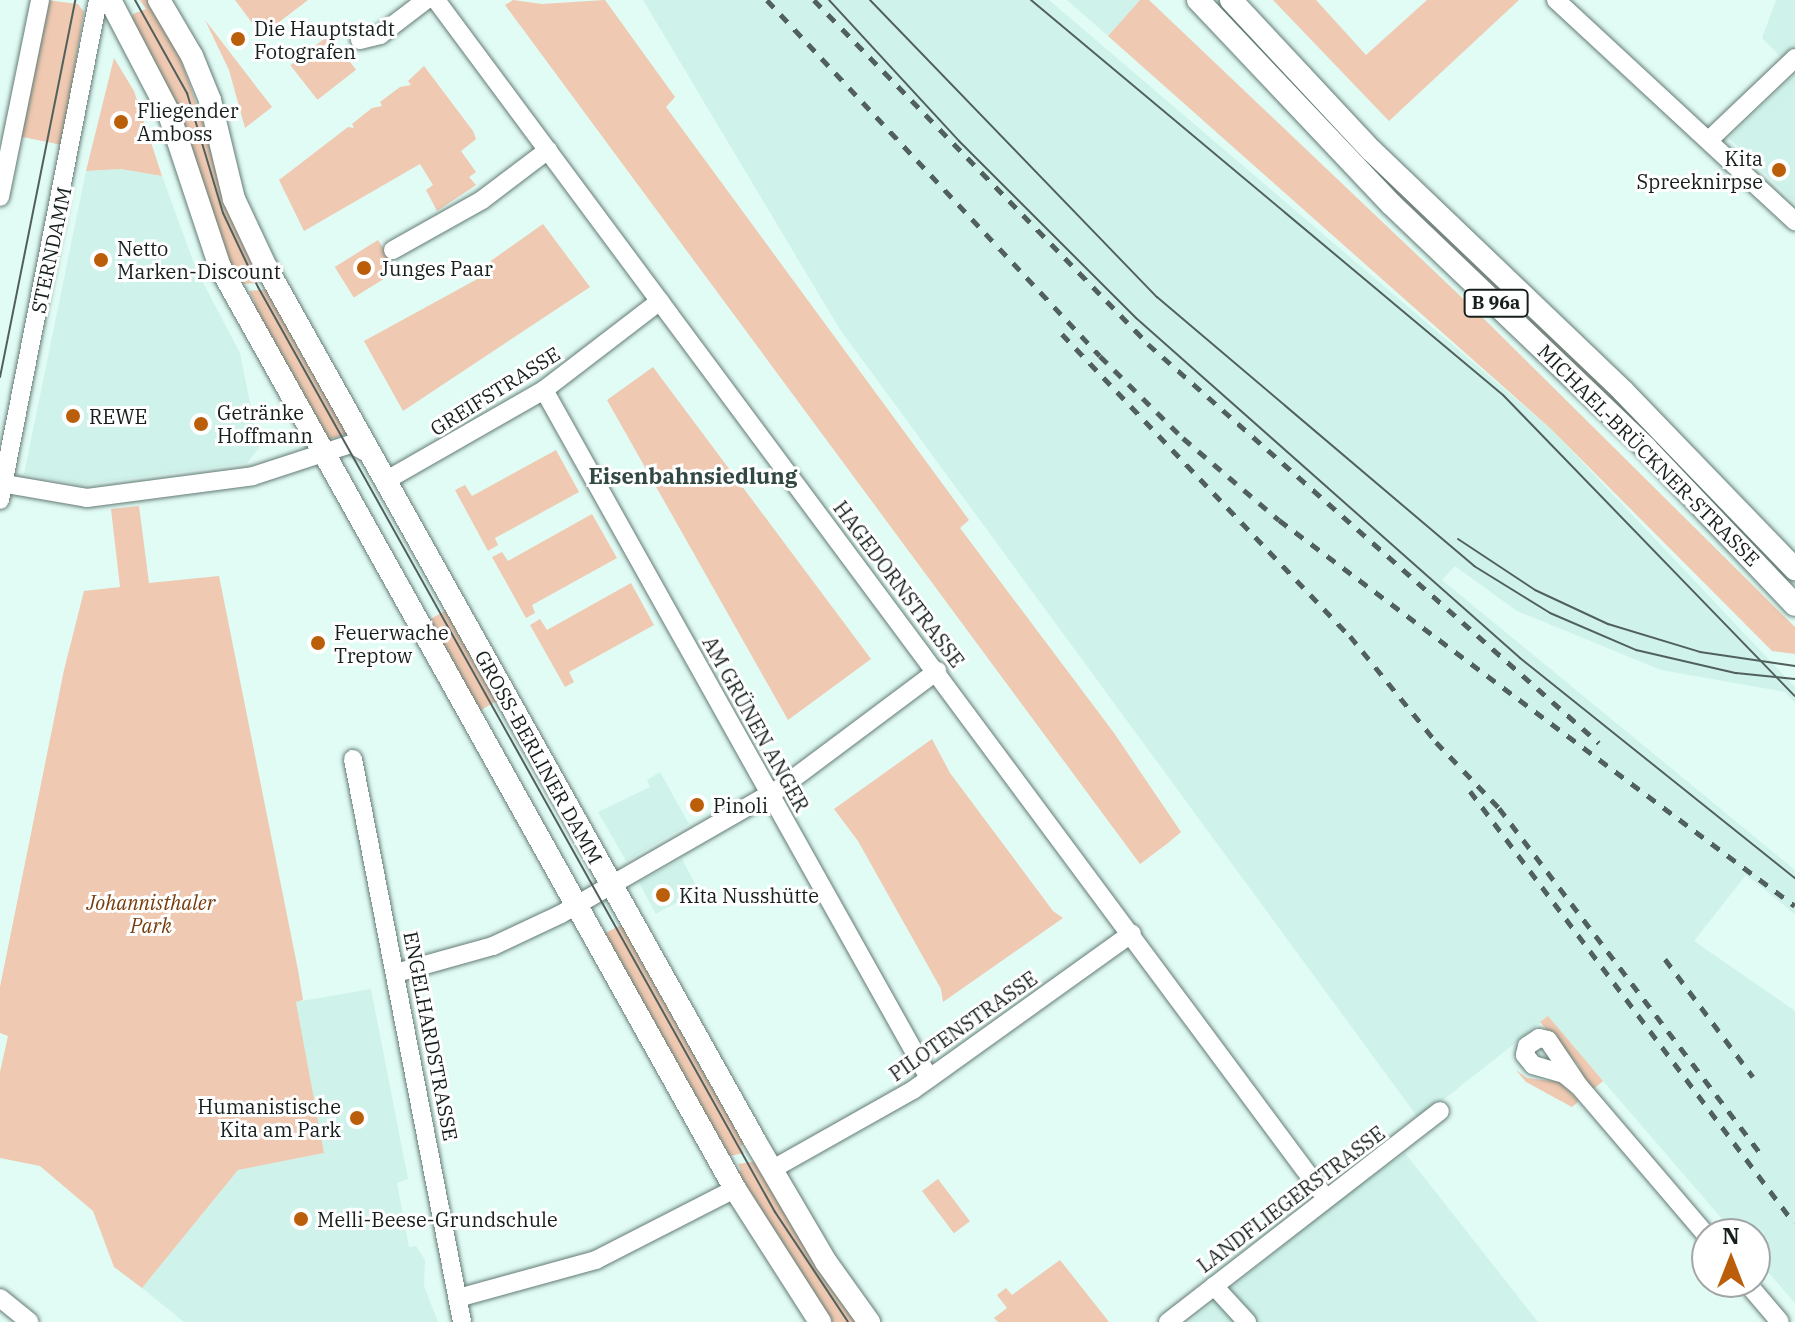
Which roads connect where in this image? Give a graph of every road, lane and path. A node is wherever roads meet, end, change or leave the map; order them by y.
1 (40, 0) edge
2 (98, 0) edge
3 (110, 0) edge
4 (159, 0) edge
5 (426, 0) edge
6 (436, 0) edge
7 (1198, 0) edge
8 (1231, 0) edge
9 (1556, 0) edge
10 (360, 40) dead end
11 (1795, 58) edge
12 (1709, 140) junction
13 (548, 150) junction
14 (0, 197) edge
15 (1795, 221) edge
16 (393, 250) dead end
17 (660, 301) junction
18 (544, 390) junction
19 (1646, 448) junction
20 (324, 453) junction
21 (371, 455) junction
22 (385, 481) junction
23 (1, 489) edge
24 (1731, 500) junction
25 (1795, 569) edge
26 (1795, 605) edge
27 (937, 671) junction
28 (353, 759) dead end
29 (770, 794) junction
30 (611, 885) junction
31 (574, 906) junction
32 (1132, 933) junction
33 (396, 973) junction
34 (929, 1078) junction
35 (1579, 1086) dead end
36 (1440, 1111) dead end
37 (771, 1170) junction
38 (735, 1189) junction
39 (1325, 1197) junction
40 (1692, 1218) edge
41 (1214, 1286) junction
42 (0, 1298) edge
43 (458, 1298) junction
44 (1760, 1298) edge
45 (30, 1322) edge
46 (462, 1322) edge
47 (820, 1322) edge
48 (869, 1322) edge
49 (1168, 1322) edge
50 (1247, 1322) edge
51 (1780, 1322) edge

1 - 14 street
2 - 23 street, STERNDAMM
3 - 20 main road, GROSS-BERLINER DAMM
4 - 21 main road, GROSS-BERLINER DAMM
5 - 10 street
6 - 13 street, HAGEDORNSTRASSE
7 - 19 main road, MICHAEL-BRÜCKNER-STRASSE / B 96a
8 - 24 main road, MICHAEL-BRÜCKNER-STRASSE / B 96a
9 - 12 street
11 - 12 street
12 - 15 street
13 - 16 street
13 - 17 street, HAGEDORNSTRASSE
17 - 18 street, GREIFSTRASSE
17 - 27 street, HAGEDORNSTRASSE
18 - 22 street, GREIFSTRASSE
18 - 29 street, AM GRÜNEN ANGER
19 - 24 main road
19 - 26 main road, MICHAEL-BRÜCKNER-STRASSE / B 96a
20 - 21 street
20 - 23 street
20 - 31 main road, GROSS-BERLINER DAMM
21 - 22 main road, GROSS-BERLINER DAMM
22 - 30 main road, GROSS-BERLINER DAMM
24 - 25 main road, MICHAEL-BRÜCKNER-STRASSE / B 96a
27 - 29 street
27 - 32 street, HAGEDORNSTRASSE
28 - 33 street, ENGELHARDSTRASSE
29 - 30 street
29 - 34 street, AM GRÜNEN ANGER
30 - 31 street
30 - 37 main road, GROSS-BERLINER DAMM
31 - 33 street
31 - 38 main road, GROSS-BERLINER DAMM
32 - 34 street, PILOTENSTRASSE
32 - 39 street, HAGEDORNSTRASSE
33 - 43 street, ENGELHARDSTRASSE
34 - 37 street, PILOTENSTRASSE
35 - 40 street
36 - 39 street, LANDFLIEGERSTRASSE
37 - 48 main road, GROSS-BERLINER DAMM
38 - 43 street
38 - 47 main road, GROSS-BERLINER DAMM
39 - 41 street, LANDFLIEGERSTRASSE
41 - 49 street, LANDFLIEGERSTRASSE
41 - 50 street
42 - 45 street
43 - 46 street, ENGELHARDSTRASSE
44 - 51 street

